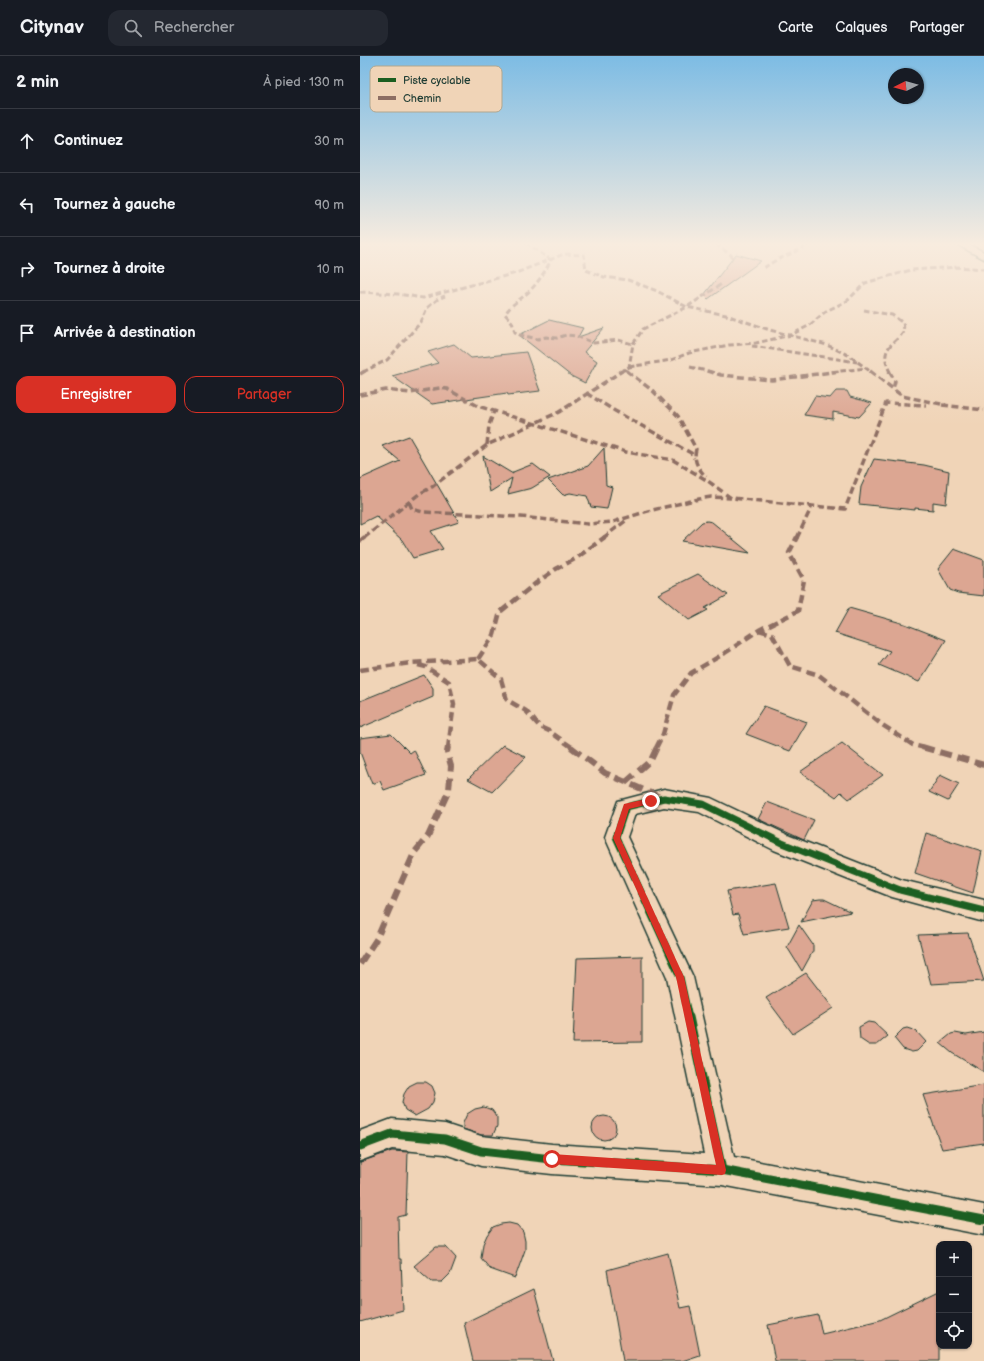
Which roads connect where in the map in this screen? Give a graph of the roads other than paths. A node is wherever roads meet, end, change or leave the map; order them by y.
1 (984, 912) edge
2 (360, 1146) edge
3 (722, 1170) junction
4 (984, 1220) edge

1 - 3 street
2 - 3 street
3 - 4 street

